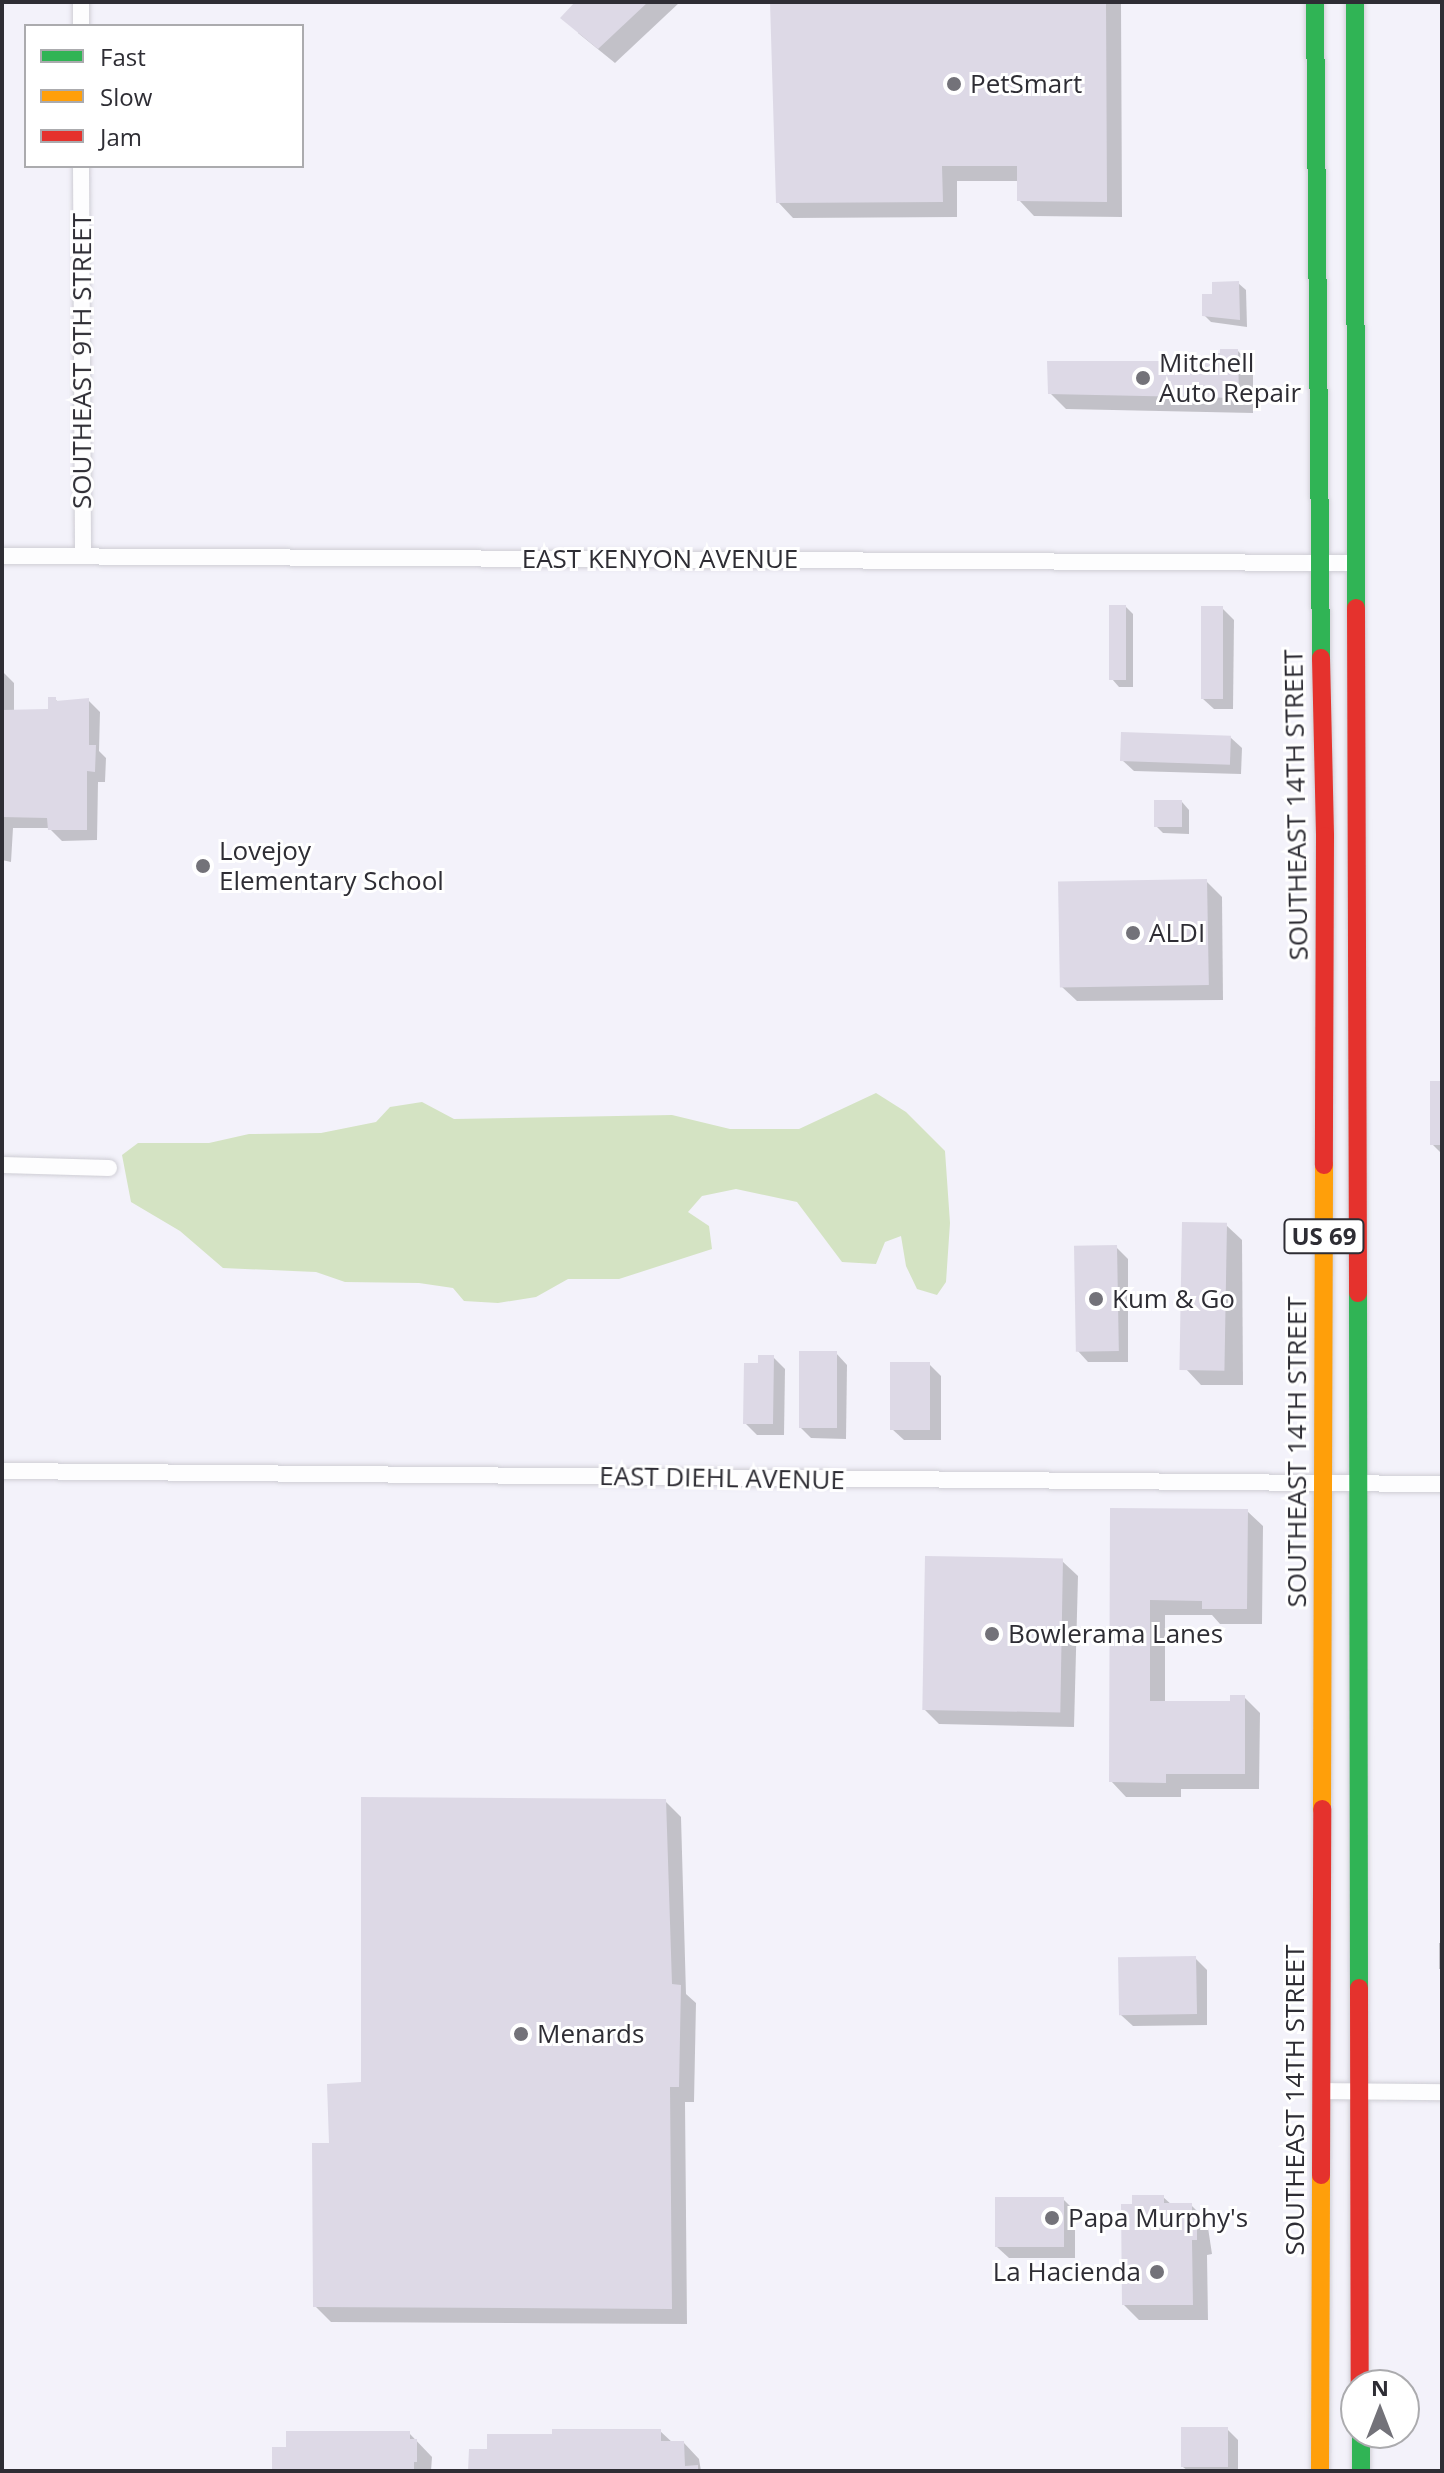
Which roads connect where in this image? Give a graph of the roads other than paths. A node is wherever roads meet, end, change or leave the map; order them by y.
1 (81, 2) edge
2 (1315, 2) edge
3 (1355, 2) edge
4 (81, 24) edge
5 (81, 168) edge
6 (2, 556) edge
7 (83, 556) junction
8 (1319, 563) junction
9 (1356, 563) junction
10 (2, 1165) edge
11 (109, 1168) dead end
12 (2, 1471) edge
13 (1323, 1484) junction
14 (1358, 1484) junction
15 (1442, 1484) edge
16 (1321, 2091) junction
17 (1360, 2091) junction
18 (1442, 2092) edge
19 (1360, 2369) edge
20 (1361, 2449) edge
21 (1320, 2471) edge
22 (1361, 2471) edge

1 - 4 street
2 - 8 main road, SOUTHEAST 14TH STREET / US 69
3 - 9 main road, US 69
5 - 7 street, SOUTHEAST 9TH STREET
6 - 7 street, EAST KENYON AVENUE
7 - 8 street, EAST KENYON AVENUE
8 - 9 street, EAST KENYON AVENUE
8 - 13 main road, SOUTHEAST 14TH STREET / US 69
9 - 14 main road, US 69
10 - 11 street
12 - 13 street, EAST DIEHL AVENUE
13 - 14 street, EAST DIEHL AVENUE
13 - 16 main road, SOUTHEAST 14TH STREET / US 69
14 - 15 street, EAST DIEHL AVENUE
14 - 17 main road, US 69
16 - 17 street
16 - 21 main road, SOUTHEAST 14TH STREET / US 69
17 - 18 street
17 - 19 main road, US 69
20 - 22 main road

